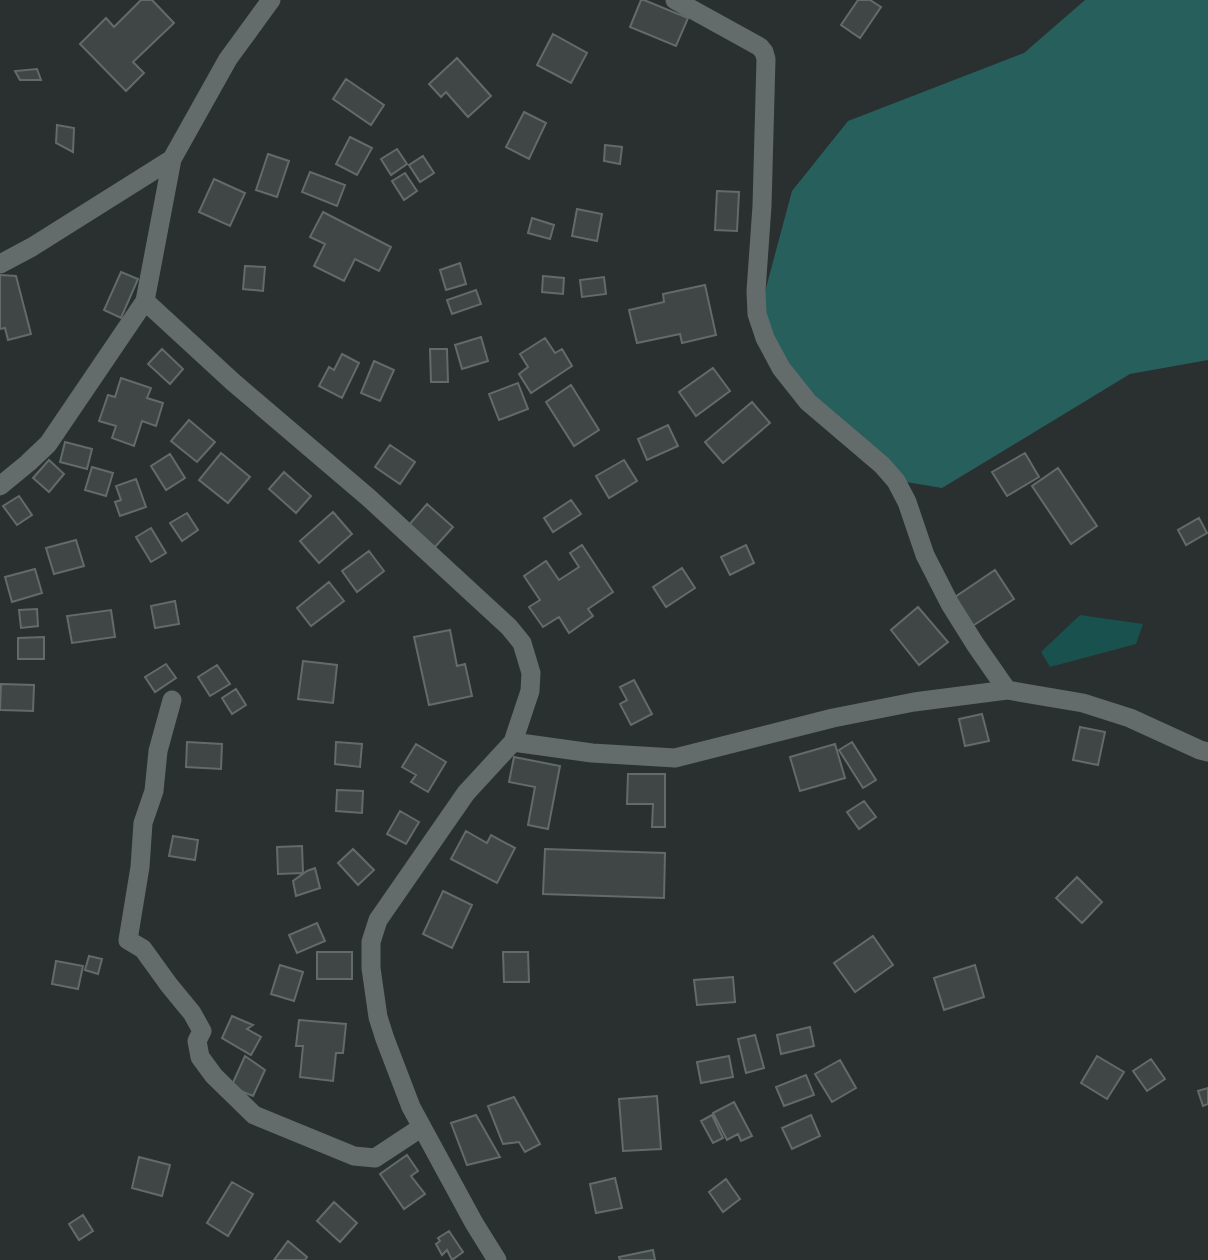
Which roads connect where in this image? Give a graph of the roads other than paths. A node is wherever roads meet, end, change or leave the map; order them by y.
1 (271, 0) edge
2 (675, 0) edge
3 (172, 159) junction
4 (0, 264) edge
5 (145, 301) junction
6 (0, 485) edge
7 (1007, 690) junction
8 (172, 700) dead end
9 (513, 742) junction
10 (1208, 752) edge
11 (422, 1127) junction
12 (497, 1260) edge

1 - 3 street
2 - 7 street
3 - 4 street
3 - 5 street
5 - 6 street
5 - 9 street
7 - 9 street
7 - 10 street
8 - 11 street
9 - 11 street
11 - 12 street

